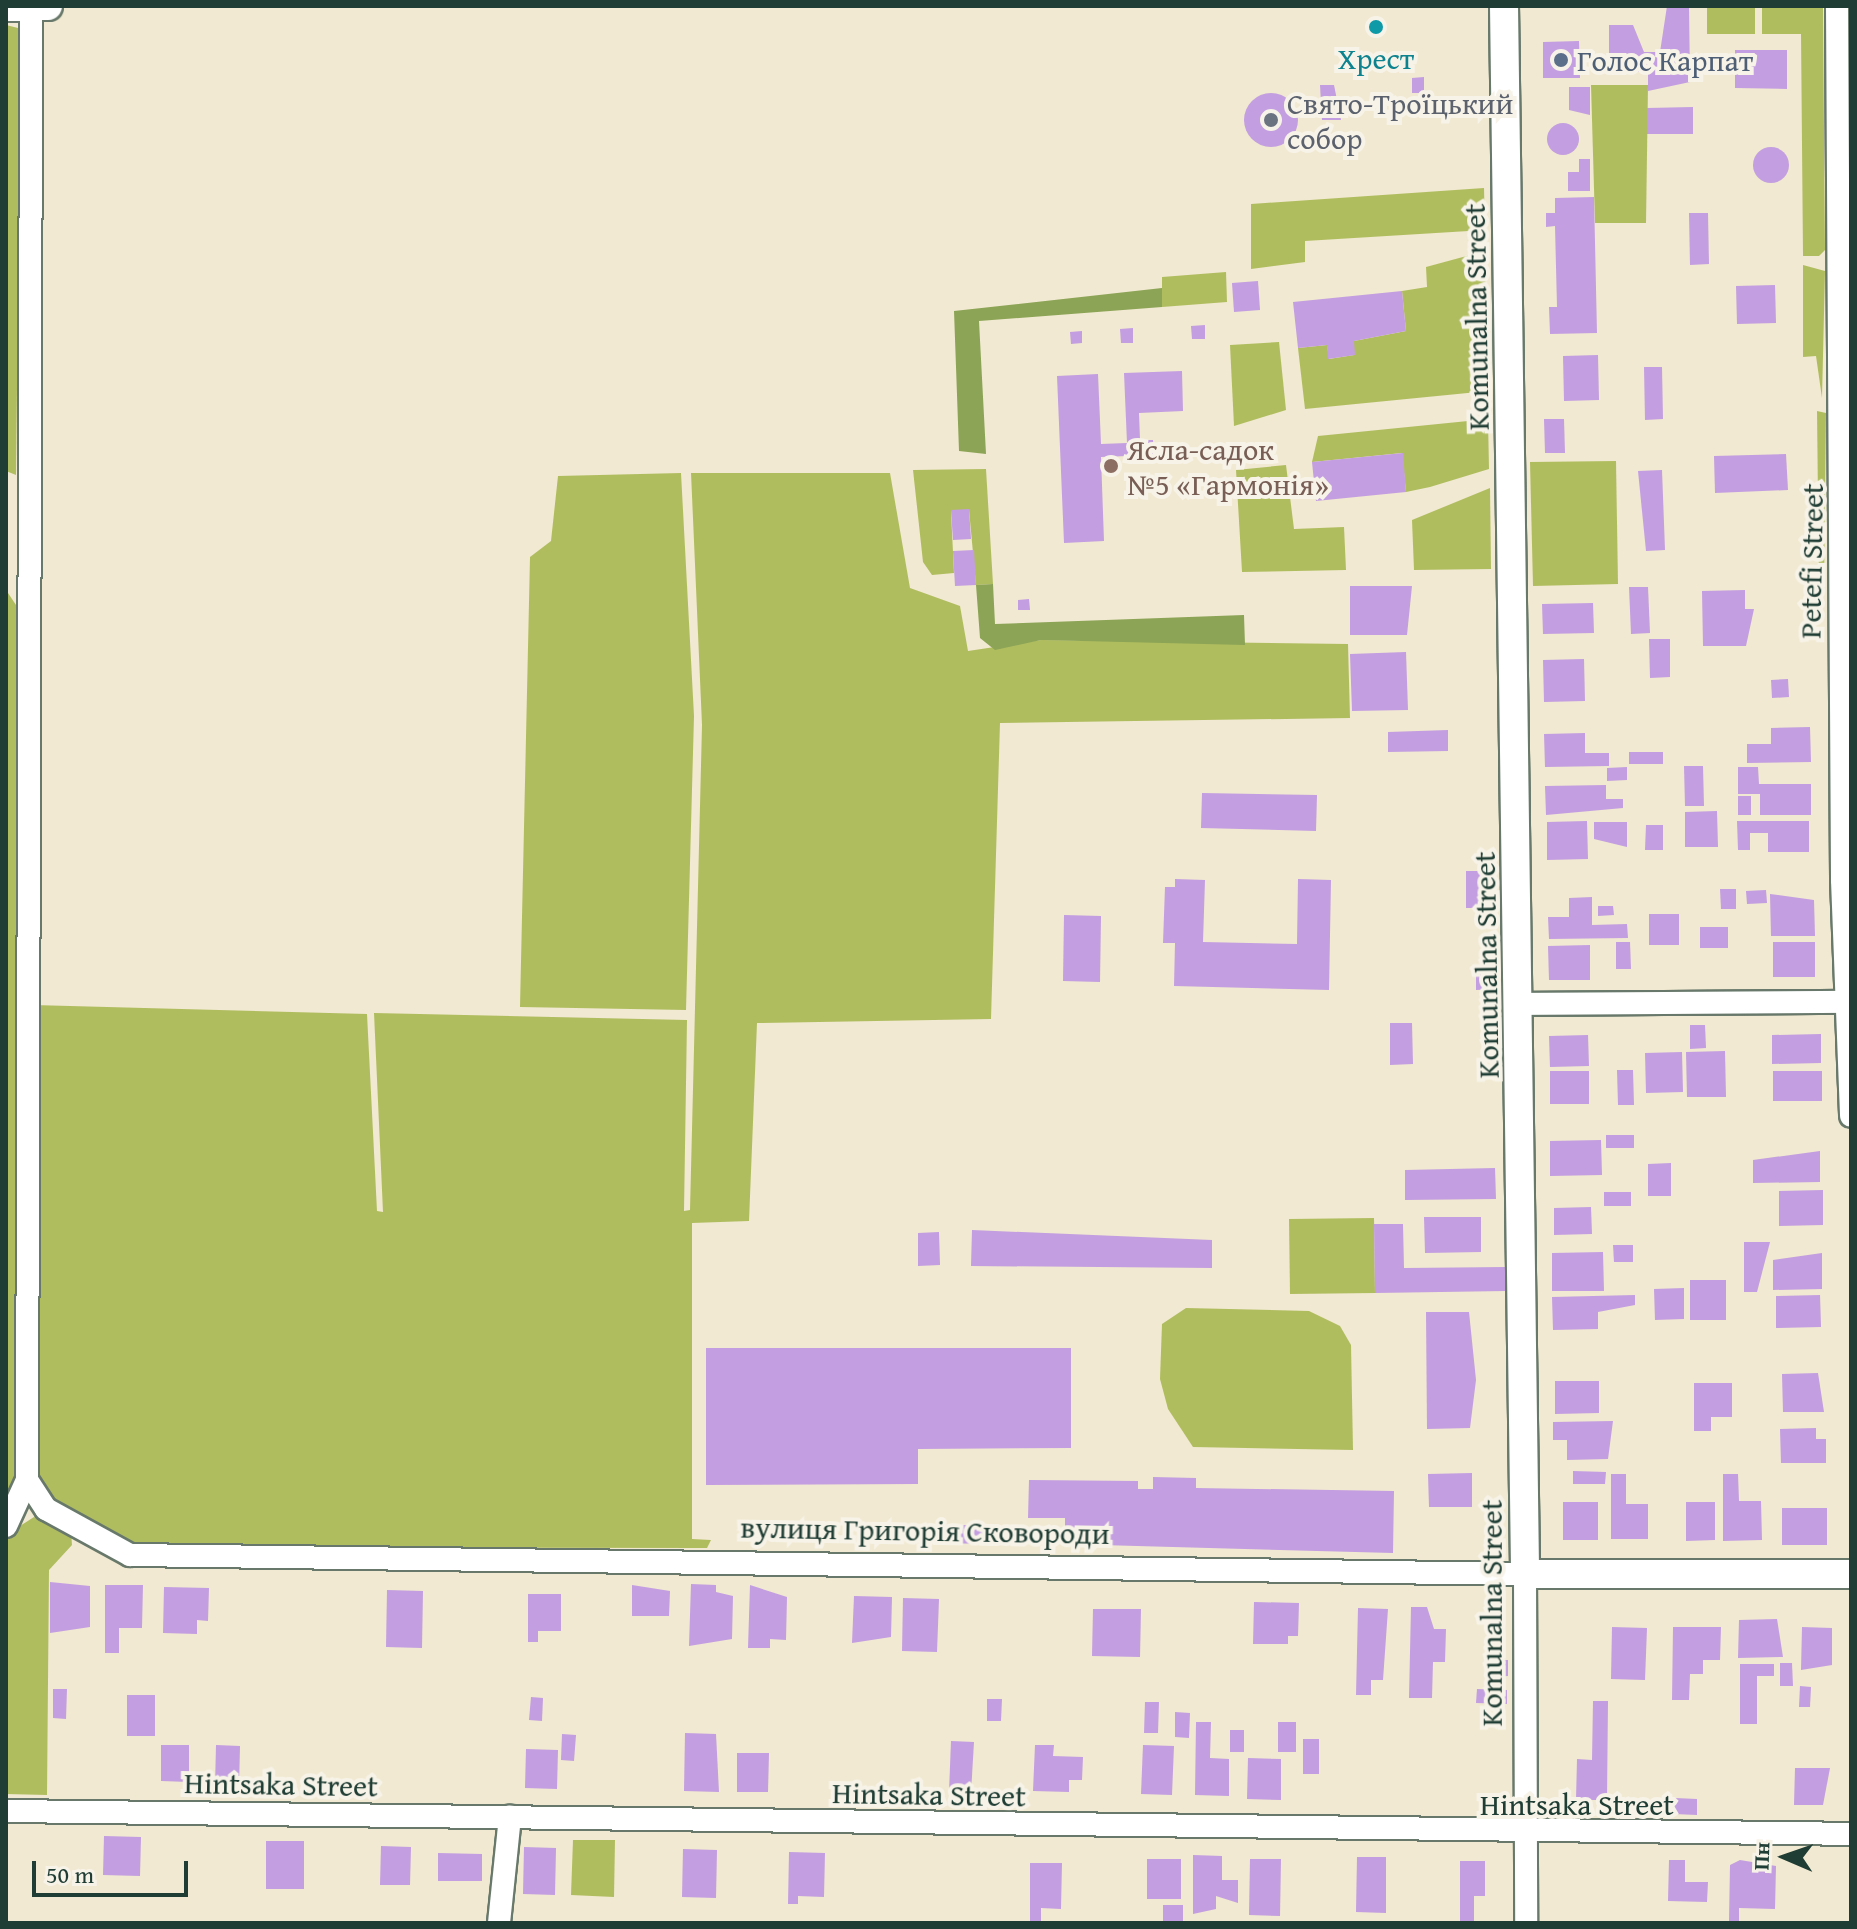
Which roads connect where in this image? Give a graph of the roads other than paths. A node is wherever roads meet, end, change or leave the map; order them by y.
1 (31, 6) edge
2 (48, 6) edge
3 (1504, 6) edge
4 (1837, 6) edge
5 (6, 7) edge
6 (1846, 688) edge
7 (1847, 907) edge
8 (1847, 1002) junction
9 (1520, 1004) junction
10 (1851, 1116) edge
11 (27, 1480) junction
12 (6, 1526) edge
13 (1525, 1574) junction
14 (1851, 1574) edge
15 (6, 1811) edge
16 (510, 1817) junction
17 (1851, 1834) edge
18 (1526, 1835) junction
19 (499, 1923) edge
20 (1526, 1923) edge

1 - 2 main road
1 - 5 main road
1 - 11 street
3 - 9 main road, Komunalna Street
4 - 6 street, Petefi Street
6 - 7 street, Petefi Street
7 - 8 street, Petefi Street
8 - 9 street
8 - 10 street, Petefi Street
9 - 13 main road, Komunalna Street
11 - 12 street
11 - 13 street, вулиця Григорія Сковороди
13 - 14 main road, вулиця Григорія Сковороди
13 - 18 street, Komunalna Street
15 - 16 street, Hintsaka Street
16 - 18 street, Hintsaka Street
16 - 19 street
17 - 18 street, Hintsaka Street
18 - 20 street, Komunalna Street

